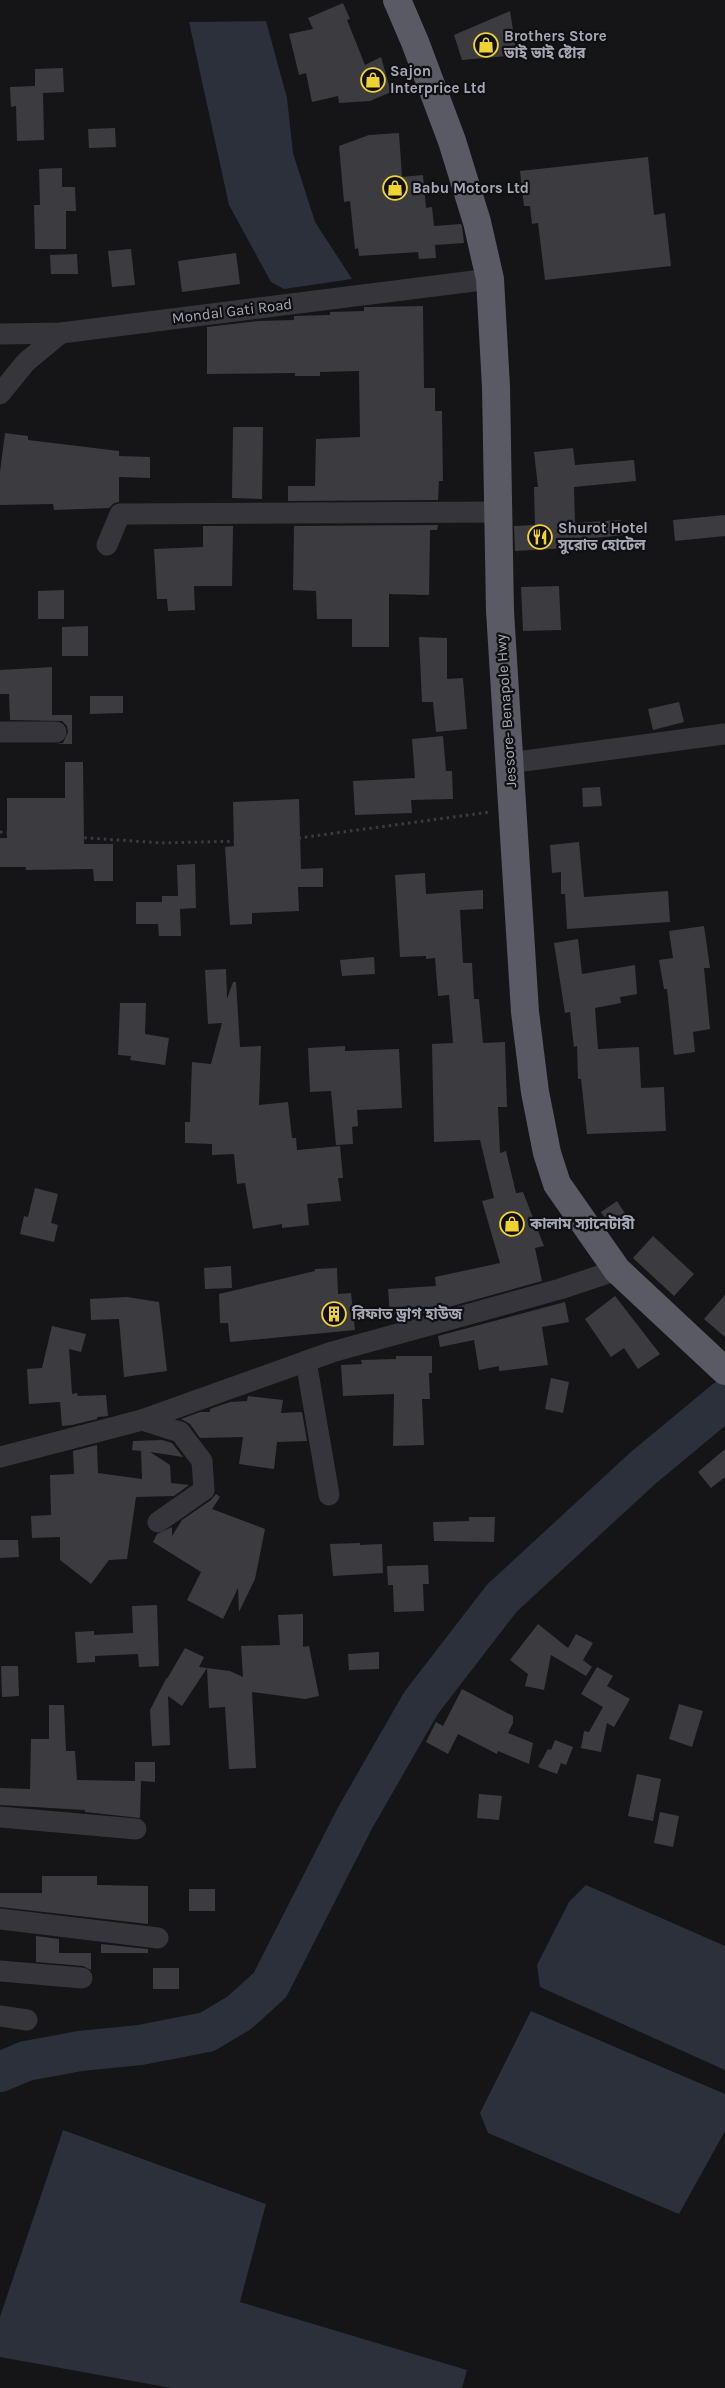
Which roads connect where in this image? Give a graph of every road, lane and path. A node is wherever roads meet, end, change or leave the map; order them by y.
1 (397, 0) edge
2 (490, 279) junction
3 (60, 332) junction
4 (0, 334) edge
5 (0, 394) edge
6 (498, 512) junction
7 (107, 545) dead end
8 (0, 732) edge
9 (56, 732) dead end
10 (725, 734) edge
11 (510, 763) junction
12 (513, 809) junction
13 (0, 832) edge
14 (617, 1270) junction
15 (306, 1361) junction
16 (724, 1370) edge
17 (142, 1420) junction
18 (0, 1457) edge
19 (329, 1495) dead end
20 (158, 1522) dead end
21 (0, 1817) edge
22 (136, 1829) dead end
23 (0, 1919) edge
24 (158, 1938) dead end
25 (0, 1971) edge
26 (82, 1978) dead end
27 (0, 2016) edge
28 (27, 2020) dead end

1 - 2 highway, Jessore- Benapole Hwy
2 - 3 street, Mondal Gati Road
2 - 6 highway, Jessore- Benapole Hwy
3 - 4 street, Mondal Gati Road
3 - 5 street
6 - 7 street
6 - 11 highway, Jessore- Benapole Hwy
8 - 9 street
10 - 11 street
11 - 12 highway, Jessore- Benapole Hwy
12 - 13 path
12 - 14 highway, Jessore- Benapole Hwy
14 - 15 street
14 - 16 highway, Jessore- Benapole Hwy
15 - 17 street
15 - 19 street
17 - 18 street
17 - 20 street
21 - 22 street
23 - 24 street
25 - 26 street
27 - 28 street

